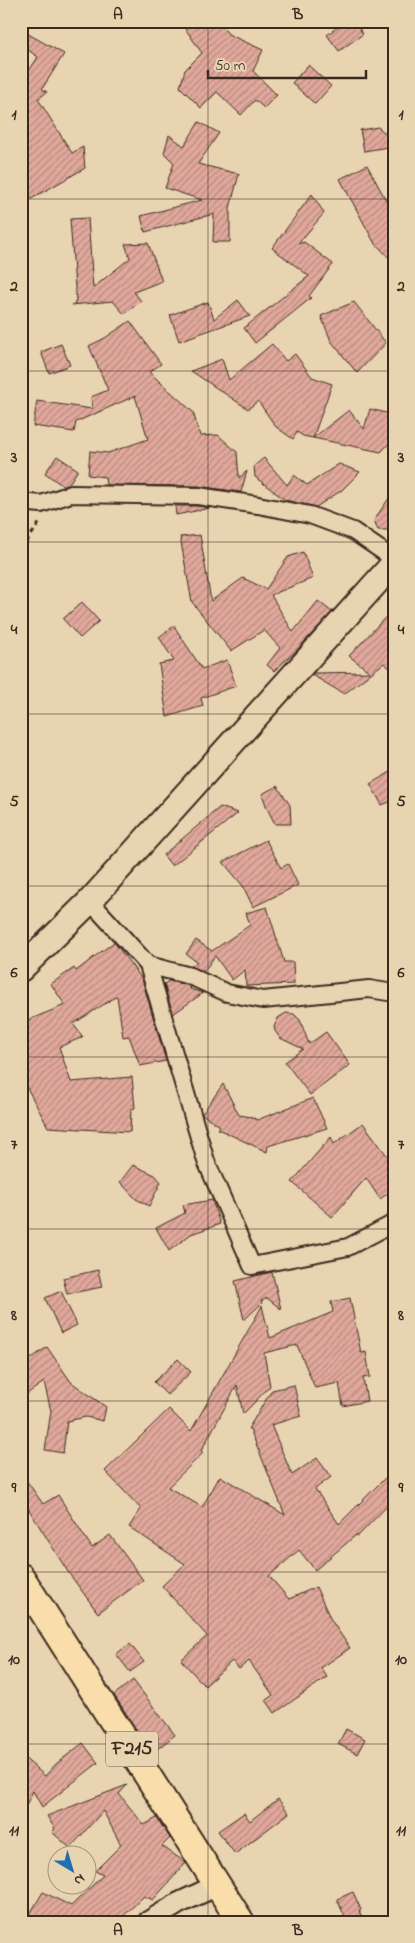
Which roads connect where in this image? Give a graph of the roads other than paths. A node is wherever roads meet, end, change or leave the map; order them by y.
1 (21, 502) edge
2 (394, 559) edge
3 (394, 563) edge
4 (90, 900) junction
5 (148, 965) junction
6 (21, 969) edge
7 (394, 993) edge
8 (394, 1223) edge
9 (21, 1577) edge
10 (218, 1884) junction
11 (148, 1922) edge
12 (241, 1922) edge

1 - 2 street
3 - 4 main road
4 - 5 street
4 - 6 main road
5 - 7 street
5 - 8 street
9 - 10 main road, F215
10 - 11 street
10 - 12 main road, F215

